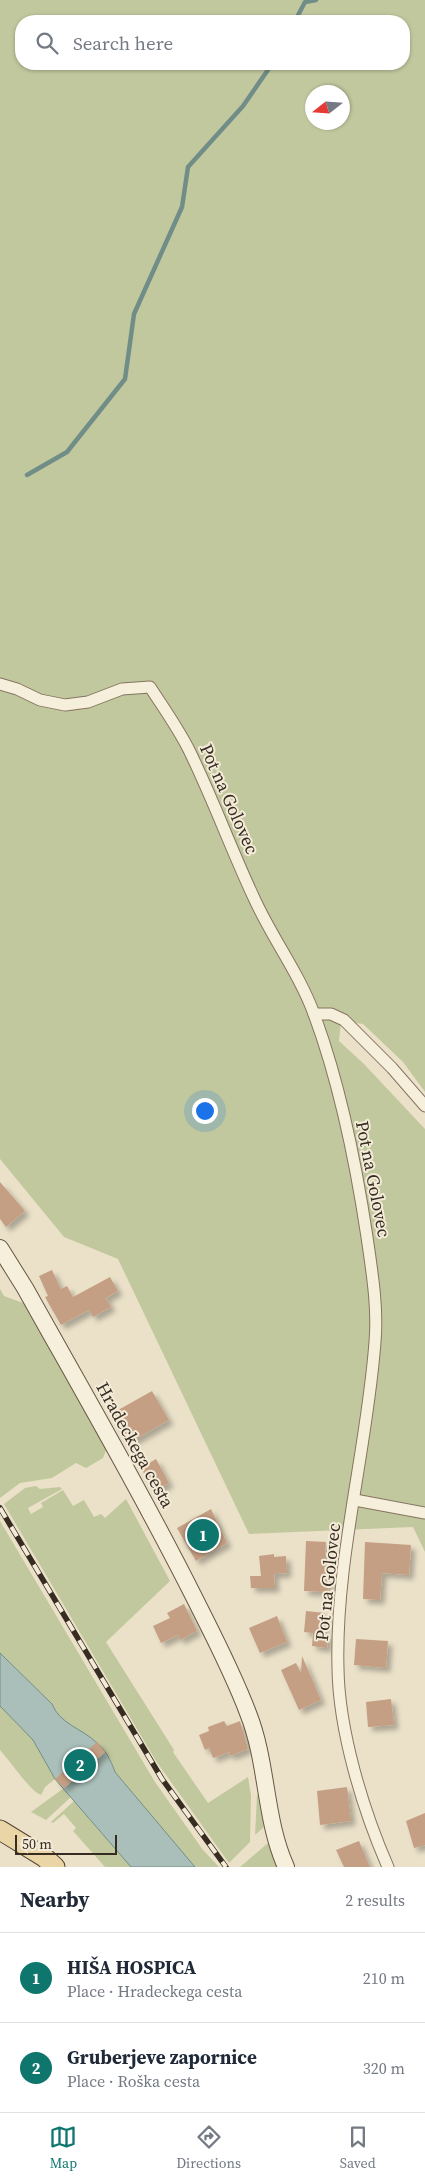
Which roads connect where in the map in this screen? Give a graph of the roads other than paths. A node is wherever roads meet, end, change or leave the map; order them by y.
1 (0, 684) edge
2 (314, 1014) junction
3 (425, 1106) edge
4 (0, 1248) edge
5 (355, 1500) junction
6 (425, 1513) edge
7 (0, 1830) edge
8 (55, 1867) edge
9 (286, 1867) edge
10 (388, 1867) edge

1 - 2 street, Pot na Golovec
2 - 3 street
2 - 5 street, Pot na Golovec
4 - 9 street, Hradeckega cesta
5 - 6 street
5 - 10 street, Pot na Golovec
7 - 8 main road

